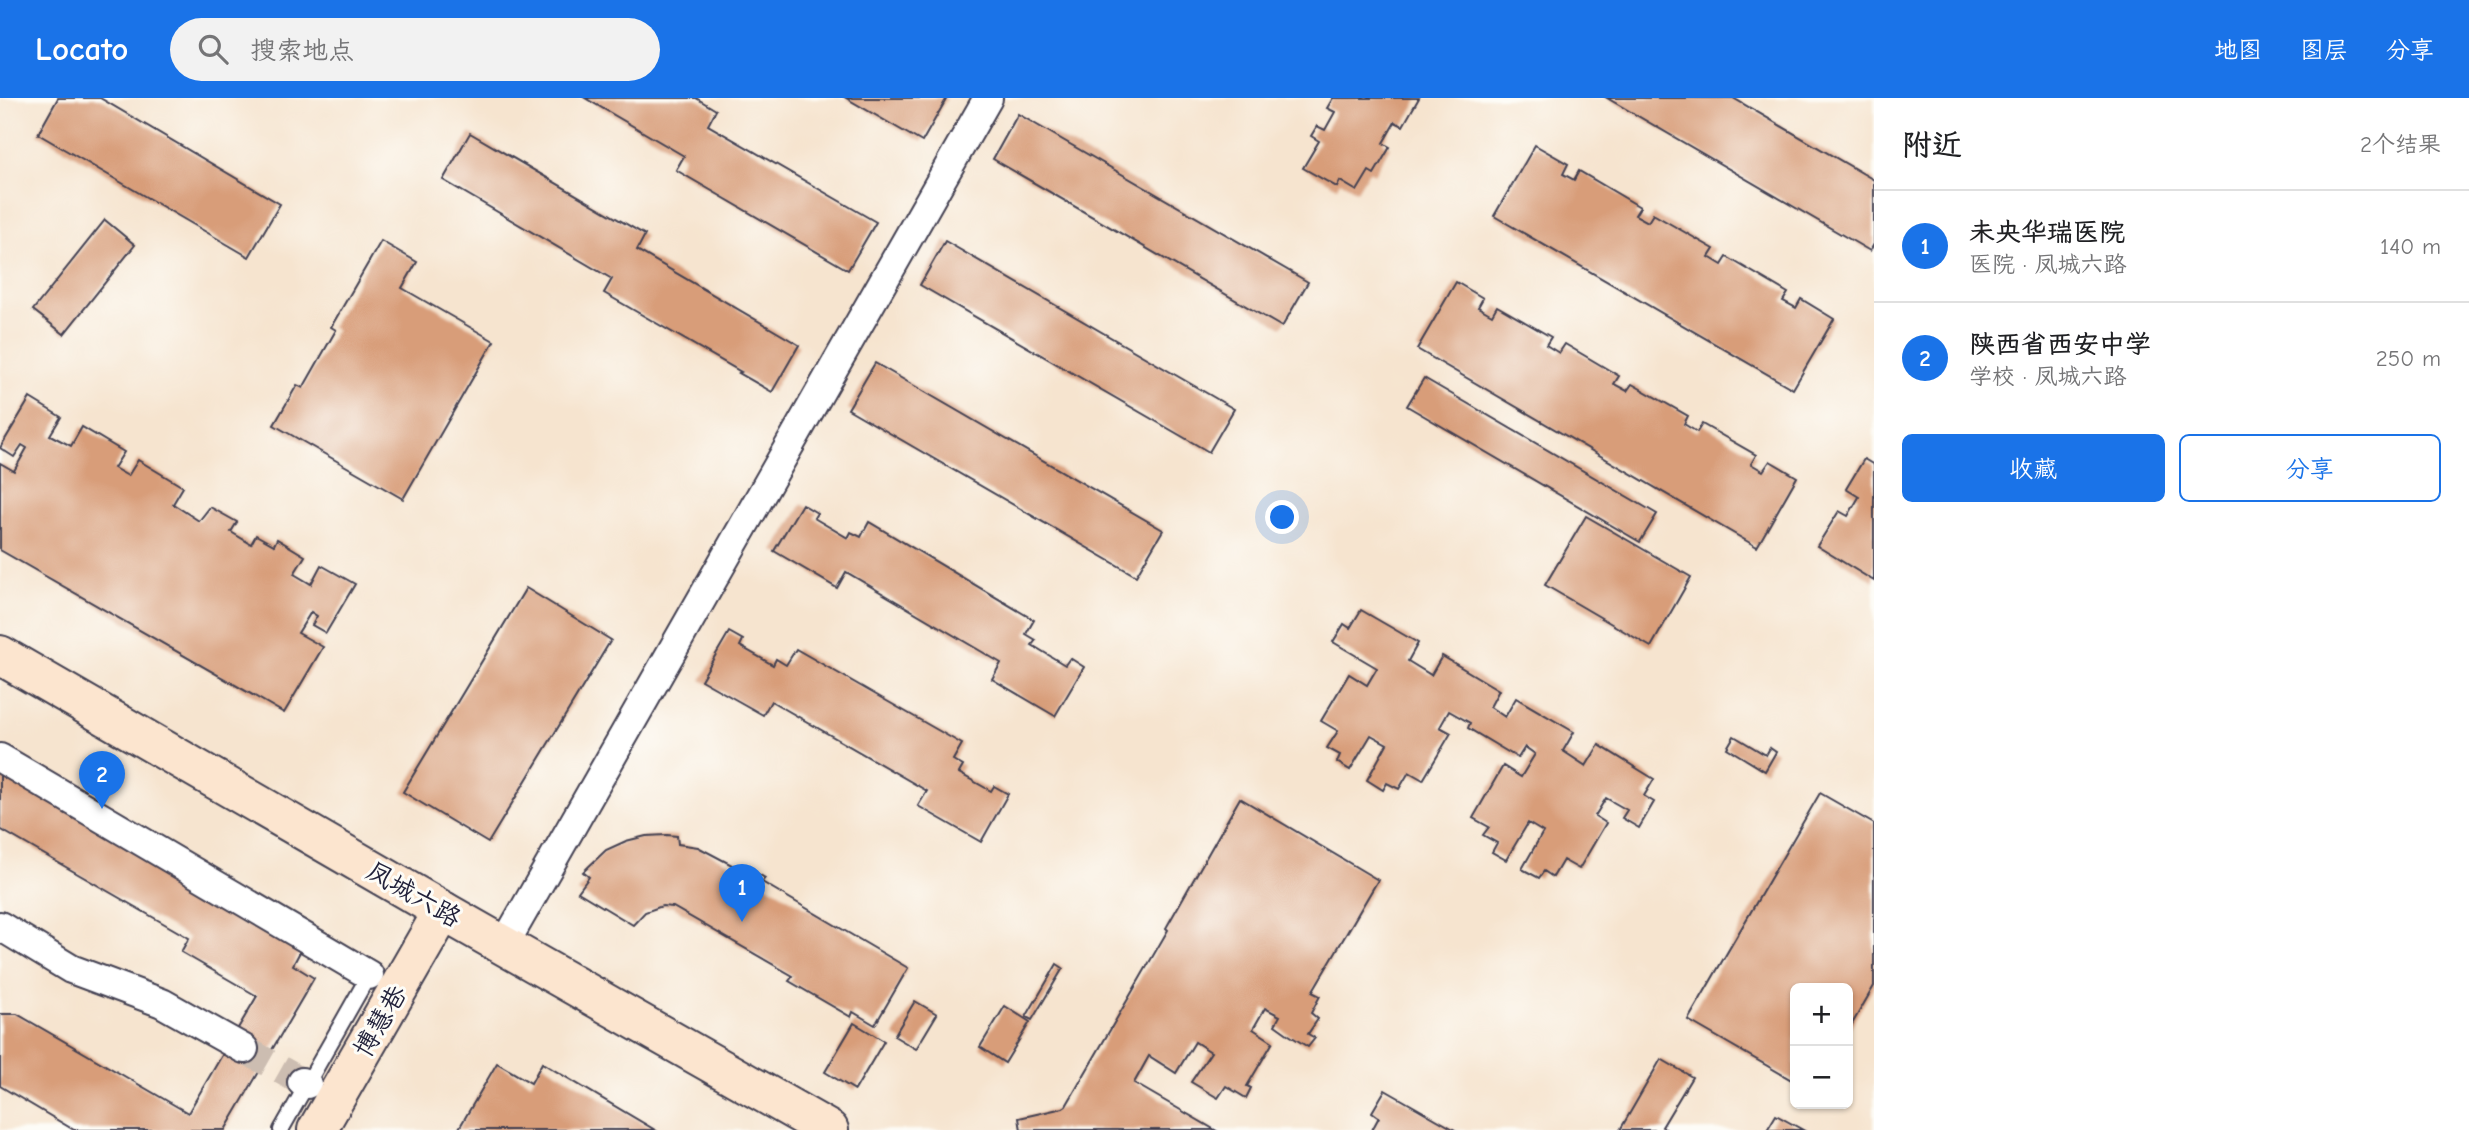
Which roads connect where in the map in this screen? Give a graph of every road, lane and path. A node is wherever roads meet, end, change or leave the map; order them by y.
1 (988, 98) edge
2 (0, 655) edge
3 (0, 758) edge
4 (443, 911) junction
5 (0, 926) edge
6 (504, 945) junction
7 (369, 975) joint
8 (244, 1049) tunnel mouth
9 (281, 1130) edge
10 (317, 1130) edge
11 (829, 1130) edge

1 - 6 street
2 - 4 street, 凤城六路
3 - 7 street
4 - 6 street, 凤城六路
4 - 10 street, 博慧巷
5 - 8 street
6 - 11 street, 凤城六路
7 - 9 lane

